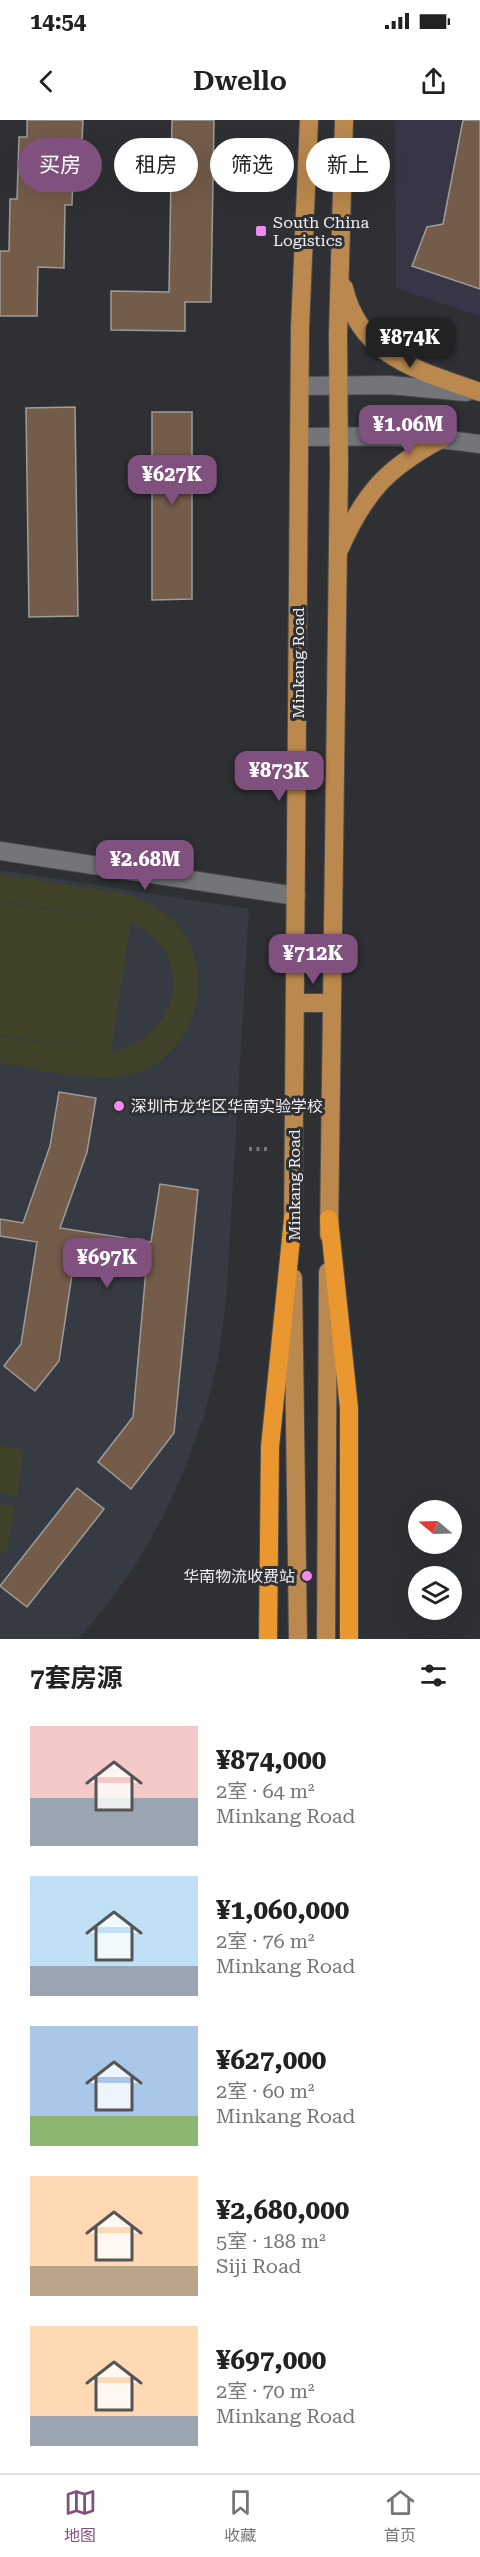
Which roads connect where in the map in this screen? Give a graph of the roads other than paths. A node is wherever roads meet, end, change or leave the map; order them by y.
1 (309, 120) edge
2 (344, 120) edge
3 (340, 272) junction
4 (338, 385) junction
5 (300, 386) junction
6 (480, 393) edge
7 (339, 436) junction
8 (300, 437) junction
9 (441, 439) junction
10 (480, 444) edge
11 (337, 555) junction
12 (0, 851) edge
13 (296, 896) junction
14 (295, 1003) junction
15 (330, 1003) junction
16 (293, 1219) junction
17 (329, 1219) junction
18 (268, 1639) edge
19 (298, 1639) edge
20 (326, 1639) edge
21 (349, 1639) edge

1 - 5 main road, Minkang Road
2 - 3 main road
3 - 4 main road
3 - 6 main road
4 - 5 street
4 - 6 street
4 - 7 main road
5 - 8 main road, Minkang Road
7 - 8 street
7 - 9 street
7 - 11 main road
8 - 13 main road, Minkang Road
9 - 10 street
9 - 11 main road
11 - 15 main road
12 - 13 street
13 - 14 main road, Minkang Road
14 - 15 main road
14 - 16 main road, Minkang Road
15 - 17 main road
16 - 18 highway
16 - 19 main road, Minkang Road
17 - 20 main road
17 - 21 highway

